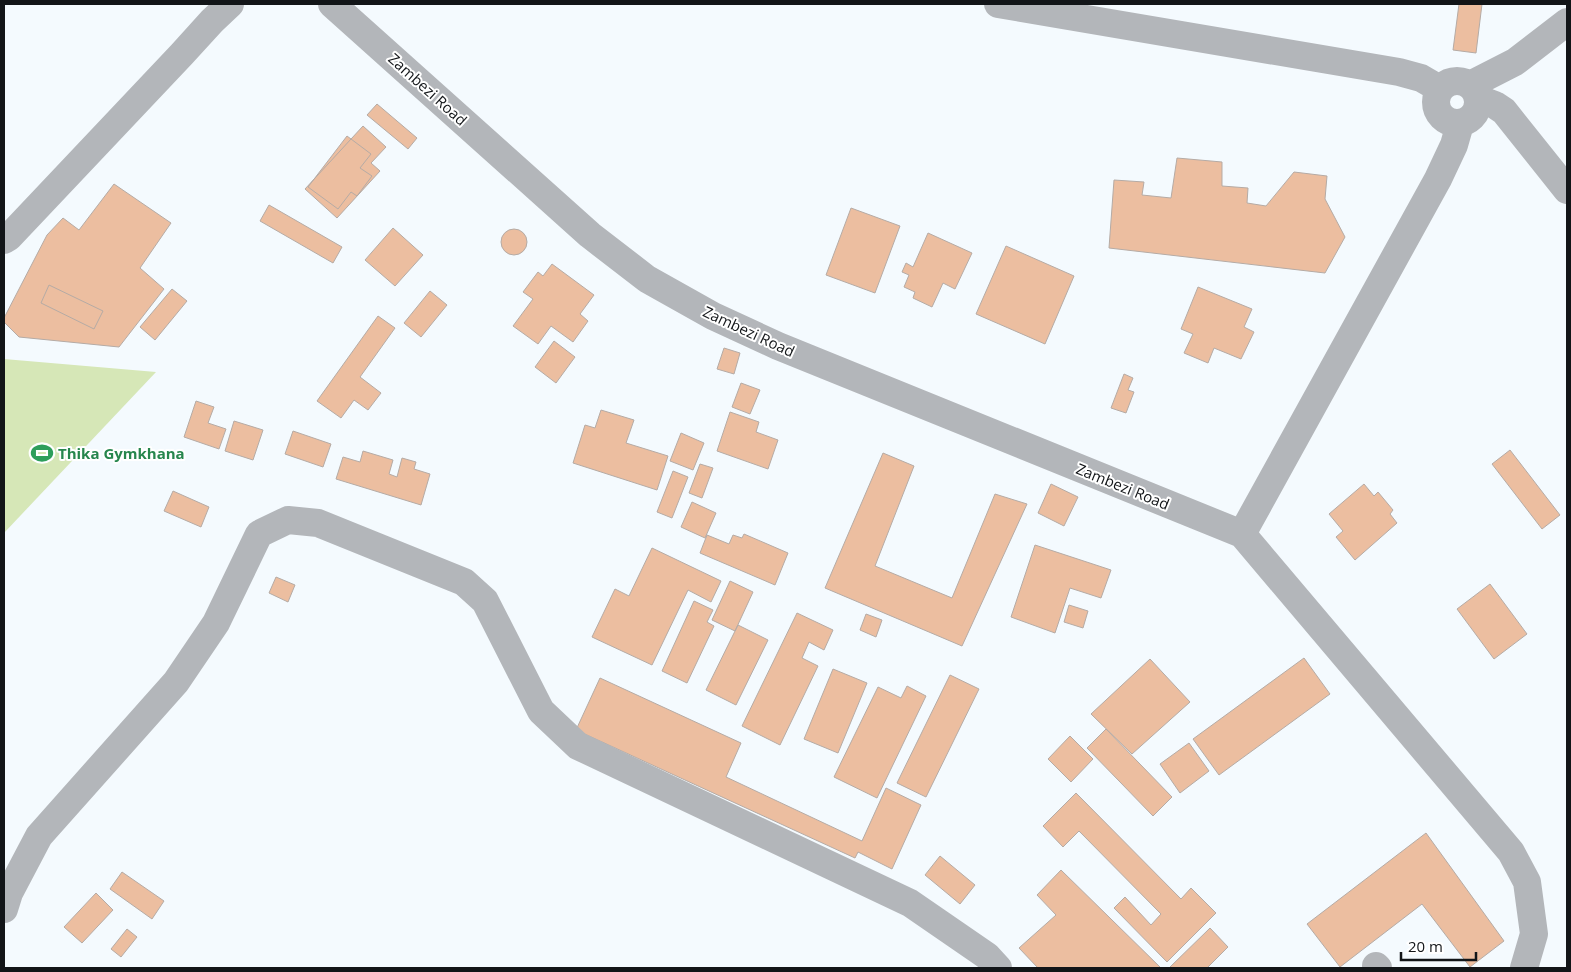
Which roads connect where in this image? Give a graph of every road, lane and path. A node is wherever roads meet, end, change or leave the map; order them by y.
1 (230, 4) edge
2 (332, 4) edge
3 (998, 4) edge
4 (1567, 22) edge
5 (1440, 89) junction
6 (1475, 92) junction
7 (1460, 124) junction
8 (1567, 190) edge
9 (4, 240) edge
10 (1242, 534) junction
11 (4, 909) edge
12 (998, 968) edge
13 (1524, 968) edge

1 - 9 street
2 - 10 street, Zambezi Road
3 - 5 street
4 - 6 street
5 - 6 street
5 - 7 street
6 - 7 street
6 - 8 street
7 - 10 street
10 - 13 street
11 - 12 street

